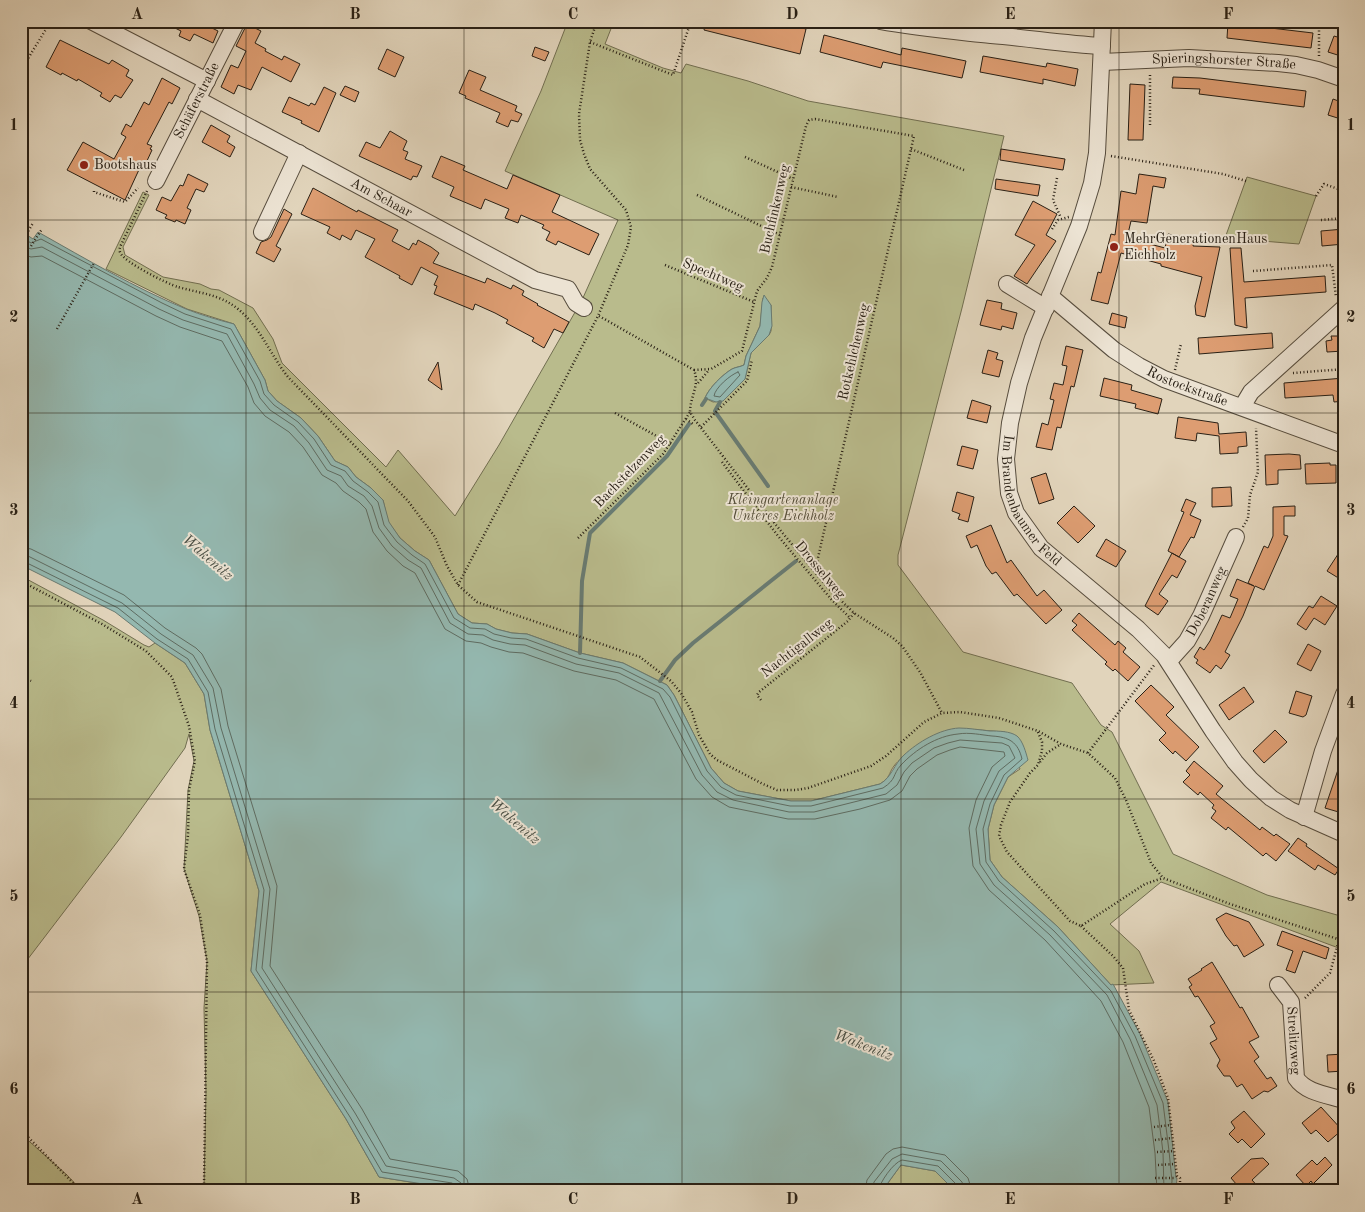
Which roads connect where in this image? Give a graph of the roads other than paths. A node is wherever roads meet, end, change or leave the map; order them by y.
1 (91, 21) edge
2 (237, 21) edge
3 (880, 21) edge
4 (1103, 22) edge
5 (1102, 54) junction
6 (1344, 79) edge
7 (207, 81) junction
8 (198, 99) junction
9 (299, 153) junction
10 (156, 181) road end
11 (262, 232) dead end
12 (1007, 284) dead end
13 (1048, 302) junction
14 (1340, 311) edge
15 (591, 312) road end
16 (1248, 409) junction
17 (1344, 445) edge
18 (1236, 537) road end
19 (1167, 658) junction
20 (1344, 694) edge
21 (1304, 817) junction
22 (1344, 834) edge
23 (1278, 985) dead end
24 (1344, 1100) edge

1 - 7 street
2 - 7 street, Schäferstraße
3 - 5 street, Spieringshorster Straße
4 - 5 street, Im Brandenbaumer Feld
5 - 6 street, Spieringshorster Straße
5 - 13 street, Im Brandenbaumer Feld
7 - 8 street, Schäferstraße
8 - 9 street, Am Schaar
8 - 10 street, Schäferstraße
9 - 11 street
9 - 15 street, Am Schaar
12 - 13 street, Rostockstraße
13 - 16 street, Rostockstraße
13 - 19 street, Im Brandenbaumer Feld
14 - 16 street
16 - 17 street, Rostockstraße
18 - 19 street, Doberanweg
19 - 21 street, Im Brandenbaumer Feld
20 - 21 street
21 - 22 street, Im Brandenbaumer Feld
23 - 24 street, Strelitzweg

